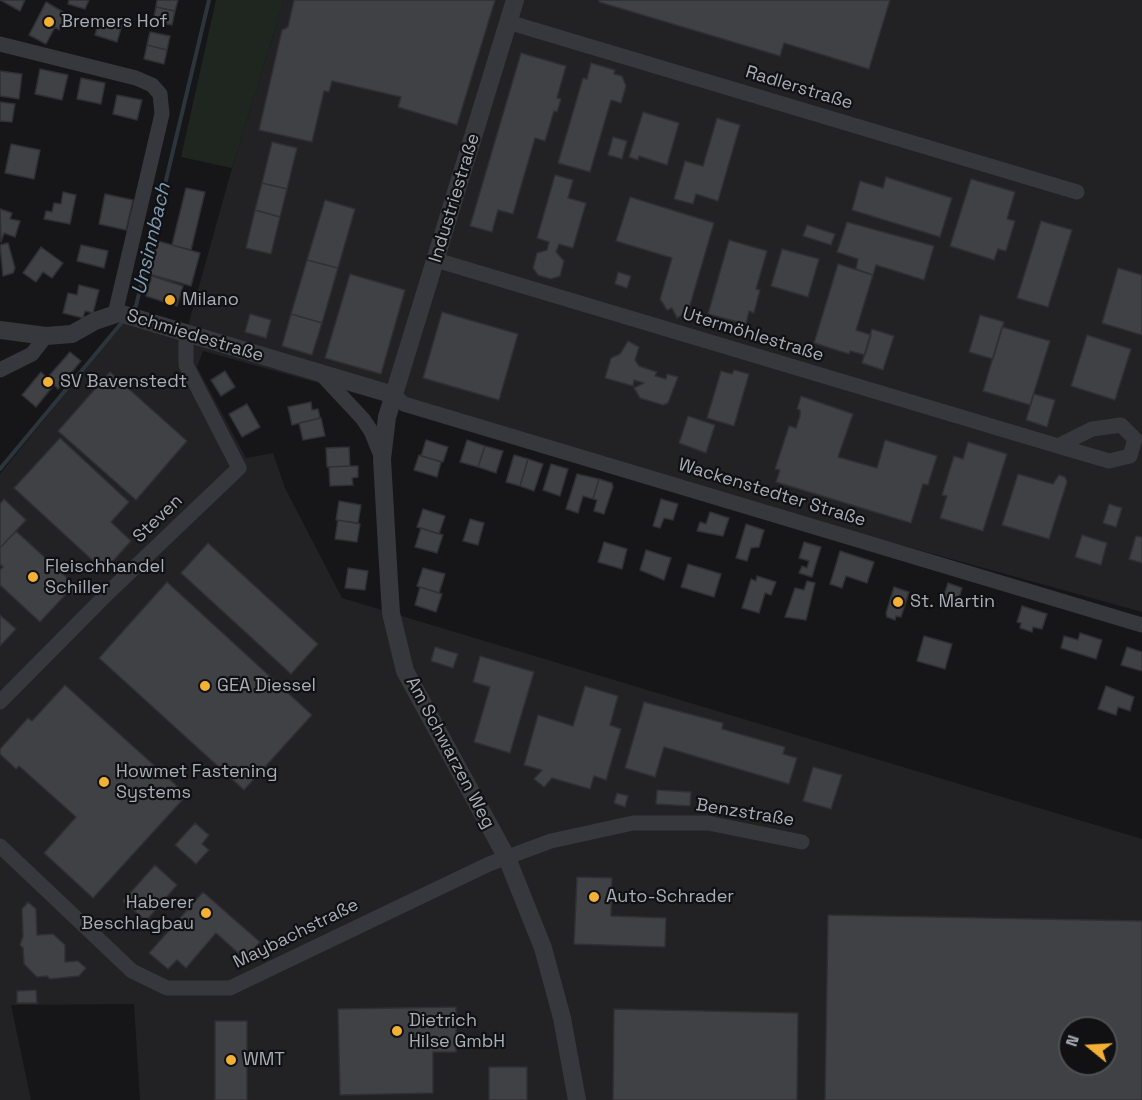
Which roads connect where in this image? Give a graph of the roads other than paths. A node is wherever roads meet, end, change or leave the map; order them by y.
1 (515, 0) edge
2 (508, 22) junction
3 (0, 44) edge
4 (1077, 192) dead end
5 (436, 260) junction
6 (122, 315) junction
7 (0, 330) edge
8 (186, 333) junction
9 (46, 336) junction
10 (0, 370) edge
11 (321, 374) junction
12 (394, 395) junction
13 (1059, 446) dead end
14 (382, 459) junction
15 (1142, 625) edge
16 (0, 702) edge
17 (802, 842) dead end
18 (0, 846) edge
19 (507, 858) junction
20 (577, 1100) edge

1 - 2 street, Industriestraße
2 - 4 street, Radlerstraße
2 - 5 street, Industriestraße
3 - 6 street
5 - 12 street, Industriestraße
5 - 13 street, Utermöhlestraße
6 - 8 street, Schmiedestraße
6 - 9 street, Schmiedestraße
7 - 9 street, Schmiedestraße
8 - 11 street, Schmiedestraße
8 - 16 street, Steven
9 - 10 street
11 - 12 street, Schmiedestraße
11 - 14 street
12 - 14 street, Am Schwarzen Weg
12 - 15 street, Wackenstedter Straße
14 - 19 street, Am Schwarzen Weg
17 - 19 street, Benzstraße
18 - 19 street, Maybachstraße
19 - 20 street, Am Schwarzen Weg

